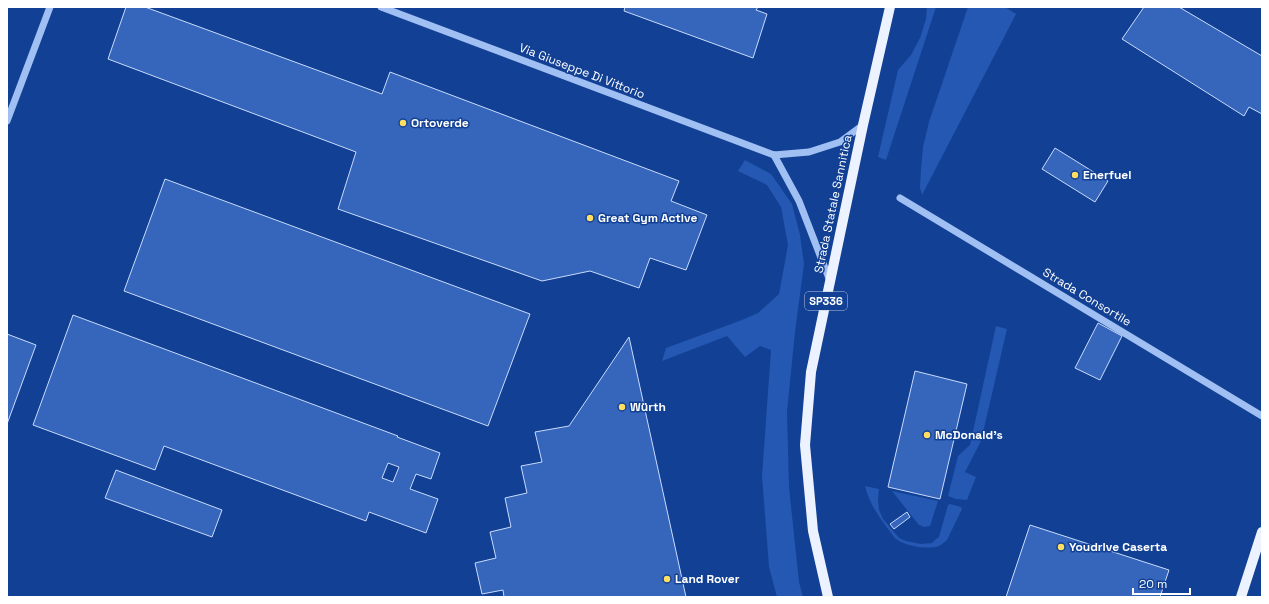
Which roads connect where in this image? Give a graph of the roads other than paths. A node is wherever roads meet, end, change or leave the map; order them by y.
1 (50, 7) edge
2 (381, 7) edge
3 (890, 7) edge
4 (7, 121) edge
5 (863, 125) junction
6 (774, 155) junction
7 (900, 198) dead end
8 (830, 281) junction
9 (1262, 416) edge
10 (1262, 532) edge
11 (828, 597) edge
12 (1241, 597) edge

1 - 4 street
2 - 6 street, Via Giuseppe Di Vittorio
3 - 5 main road, Strada Statale Sannitica / SP336
5 - 6 street, Via Giuseppe Di Vittorio
5 - 8 main road, Strada Statale Sannitica / SP336
6 - 8 street
7 - 9 street, Strada Consortile
8 - 11 main road, Strada Statale Sannitica / SP336
10 - 12 main road

